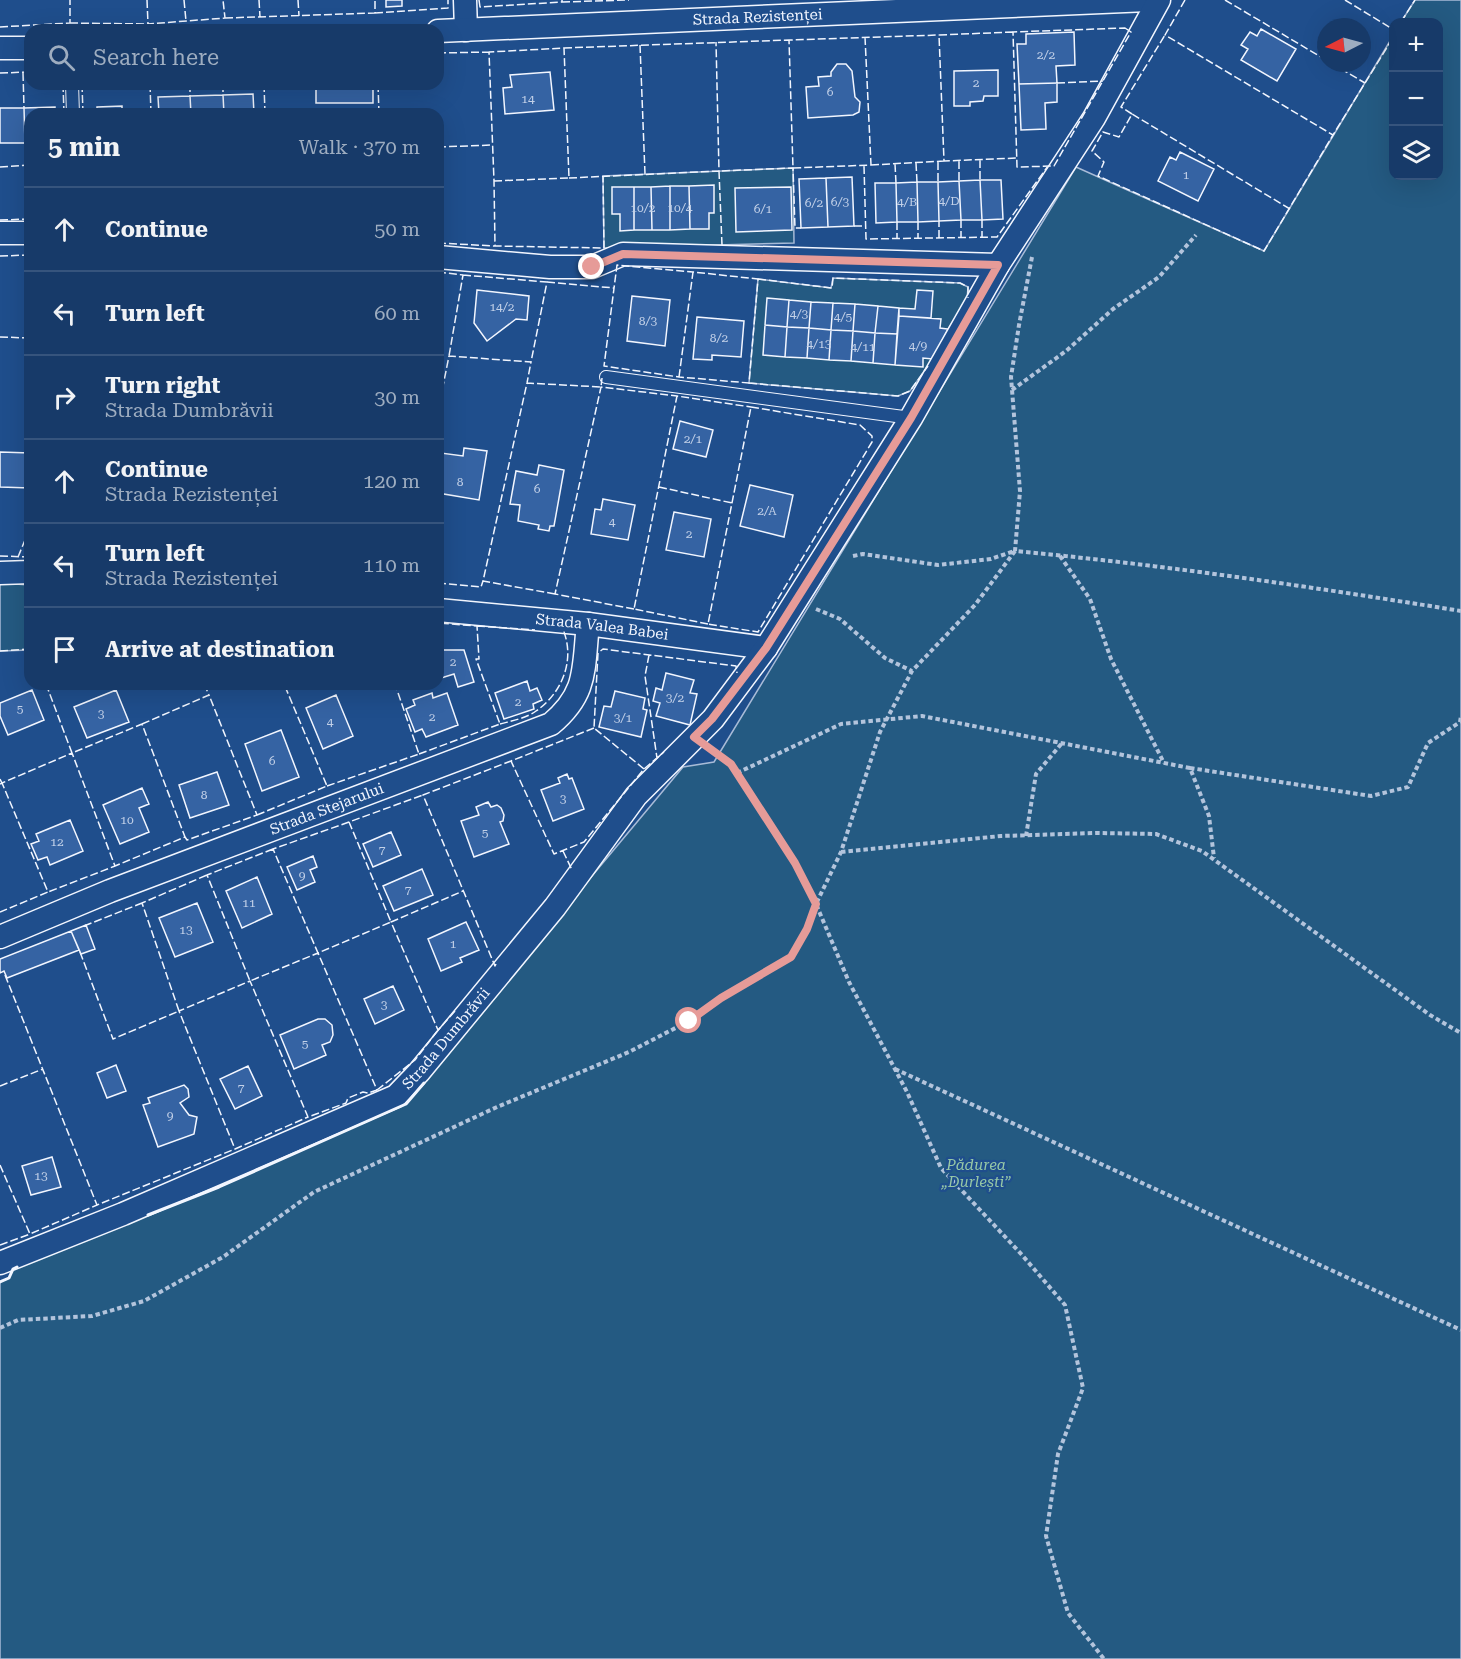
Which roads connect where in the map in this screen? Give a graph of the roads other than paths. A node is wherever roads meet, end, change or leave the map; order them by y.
1 (465, 0) edge
2 (1148, 0) edge
3 (1159, 0) edge
4 (466, 30) junction
5 (444, 31) edge
6 (0, 48) edge
7 (24, 48) edge
8 (72, 90) edge
9 (74, 108) edge
10 (0, 233) edge
11 (24, 233) edge
12 (444, 258) edge
13 (998, 265) junction
14 (606, 377) dead end
15 (911, 418) junction
16 (24, 572) edge
17 (0, 573) edge
18 (444, 611) edge
19 (588, 624) junction
20 (766, 648) junction
21 (0, 937) edge
22 (0, 1263) edge

1 - 4 street
2 - 4 street, Strada Rezistenței
3 - 13 street
4 - 5 street, Strada Rezistenței
6 - 7 street
8 - 9 lane
10 - 11 street
12 - 13 street
13 - 15 street
14 - 15 lane
15 - 20 street
16 - 17 street
18 - 19 street, Strada Valea Babei
19 - 20 street, Strada Valea Babei
19 - 21 street, Strada Stejarului
20 - 22 street, Strada Dumbrăvii

